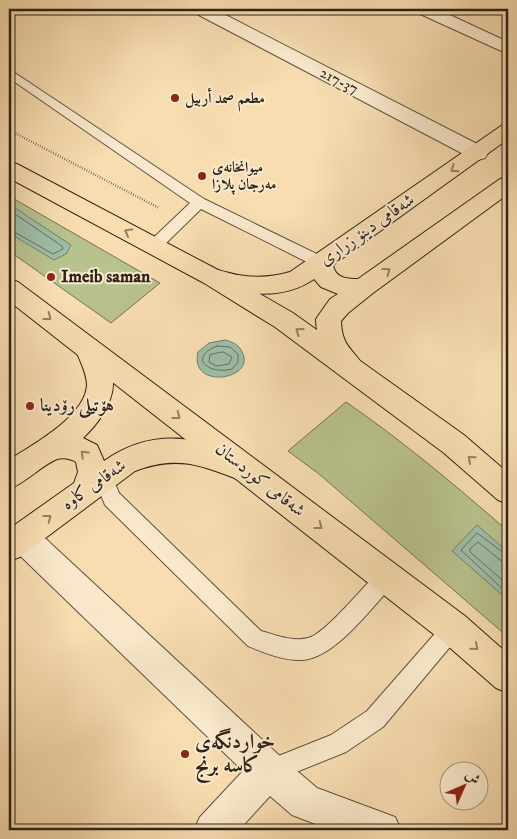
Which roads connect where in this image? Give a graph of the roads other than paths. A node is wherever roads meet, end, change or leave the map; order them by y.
1 (201, 9) edge
2 (428, 10) edge
3 (508, 49) edge
4 (9, 73) edge
5 (508, 130) edge
6 (478, 153) junction
7 (9, 169) edge
8 (508, 184) edge
9 (199, 202) junction
10 (154, 246) junction
11 (320, 262) junction
12 (212, 277) junction
13 (364, 287) junction
14 (9, 288) edge
15 (88, 348) junction
16 (353, 370) junction
17 (47, 449) junction
18 (248, 470) junction
19 (9, 476) edge
20 (94, 484) junction
21 (508, 491) edge
22 (15, 542) edge
23 (386, 578) junction
24 (454, 628) junction
25 (508, 676) edge
26 (269, 771) junction
27 (213, 830) edge
28 (382, 830) edge

1 - 6 street, 217-37
2 - 3 street
4 - 9 lane
5 - 6 main road, شەقامی دینۆ زراری
6 -> 11 main road, شەقامی دینۆ زراری
10 -> 7 main road
13 -> 8 main road
9 - 10 lane
9 - 11 lane
10 - 12 main road
11 - 12 main road, شەقامی دینۆ زراری
11 - 13 main road
16 -> 12 main road
13 - 16 main road
14 -> 15 main road, شەقامی کوردستان
15 - 17 main road
15 -> 18 main road, شەقامی کوردستان
21 -> 16 main road
17 - 19 main road
20 -> 17 main road
18 - 20 main road, شەقامی کاوە
18 -> 23 main road, شەقامی کوردستان
22 -> 20 main road, شەقامی کاوە
20 - 23 lane
22 - 26 street
23 - 24 main road, شەقامی کوردستان
24 -> 25 main road, شەقامی کوردستان
24 - 26 lane
26 - 27 street
26 - 28 street

